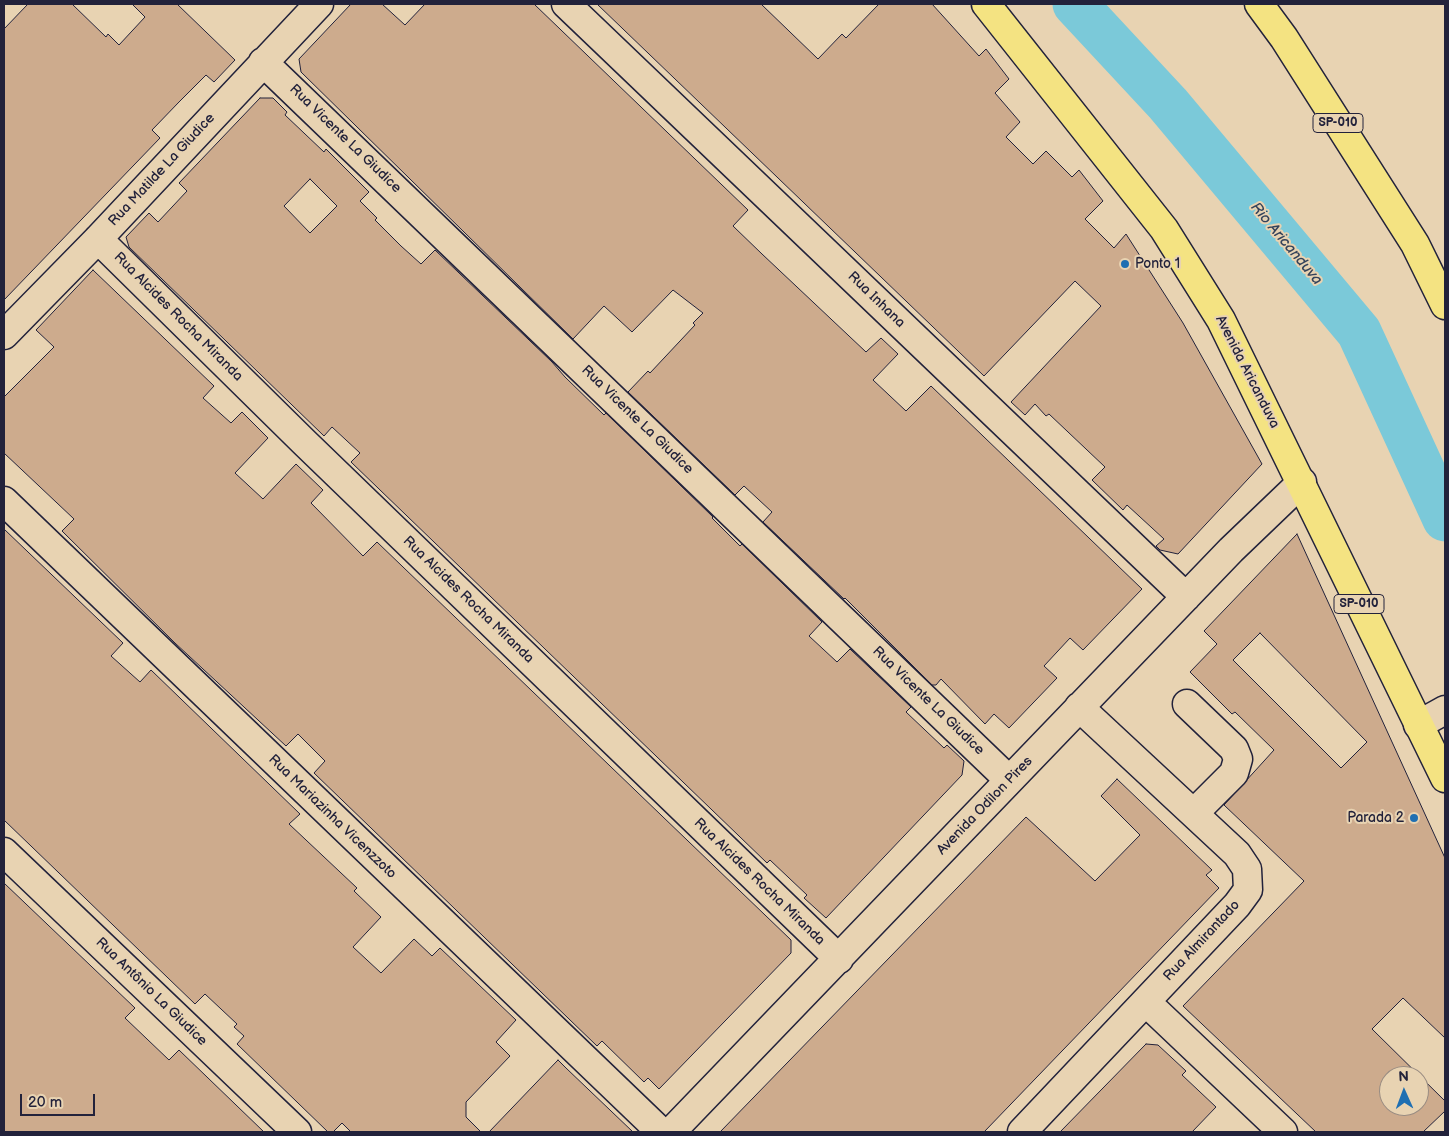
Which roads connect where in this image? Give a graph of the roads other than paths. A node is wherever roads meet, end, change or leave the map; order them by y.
1 (319, 4) edge
2 (566, 4) edge
3 (986, 4) edge
4 (1259, 4) edge
5 (263, 62) junction
6 (98, 239) junction
7 (1445, 305) edge
8 (4, 335) edge
9 (1302, 482) junction
10 (4, 501) edge
11 (1186, 597) junction
12 (1187, 704) dead end
13 (1079, 707) junction
14 (1445, 710) edge
15 (1418, 724) junction
16 (1445, 778) edge
17 (1009, 780) junction
18 (1194, 813) junction
19 (4, 852) edge
20 (839, 959) junction
21 (1146, 1002) junction
22 (297, 1132) edge
23 (661, 1132) edge
24 (671, 1132) edge
25 (1022, 1132) edge
26 (1283, 1132) edge

1 - 5 street, Rua Matilde La Giudice
2 - 11 street, Rua Inhana
3 - 9 highway, Avenida Aricanduva / SP-010
4 - 7 highway, SP-010
5 - 6 street, Rua Matilde La Giudice
5 - 17 street, Rua Vicente La Giudice
6 - 8 street, Rua Matilde La Giudice
6 - 20 street, Rua Alcides Rocha Miranda
9 - 11 street, Avenida Odilon Pires
9 - 15 highway, Avenida Aricanduva / SP-010
10 - 23 street, Rua Mariazinha Vicenzzoto
11 - 13 street, Avenida Odilon Pires
12 - 18 street
13 - 17 street, Avenida Odilon Pires
13 - 18 street, Rua Almirantado
14 - 15 street
15 - 16 highway, Avenida Aricanduva / SP-010
17 - 20 street, Avenida Odilon Pires
18 - 21 street, Rua Almirantado
19 - 22 street, Rua Antônio La Giudice
20 - 24 street, Avenida Odilon Pires
21 - 25 street, Rua Almirantado
21 - 26 street

